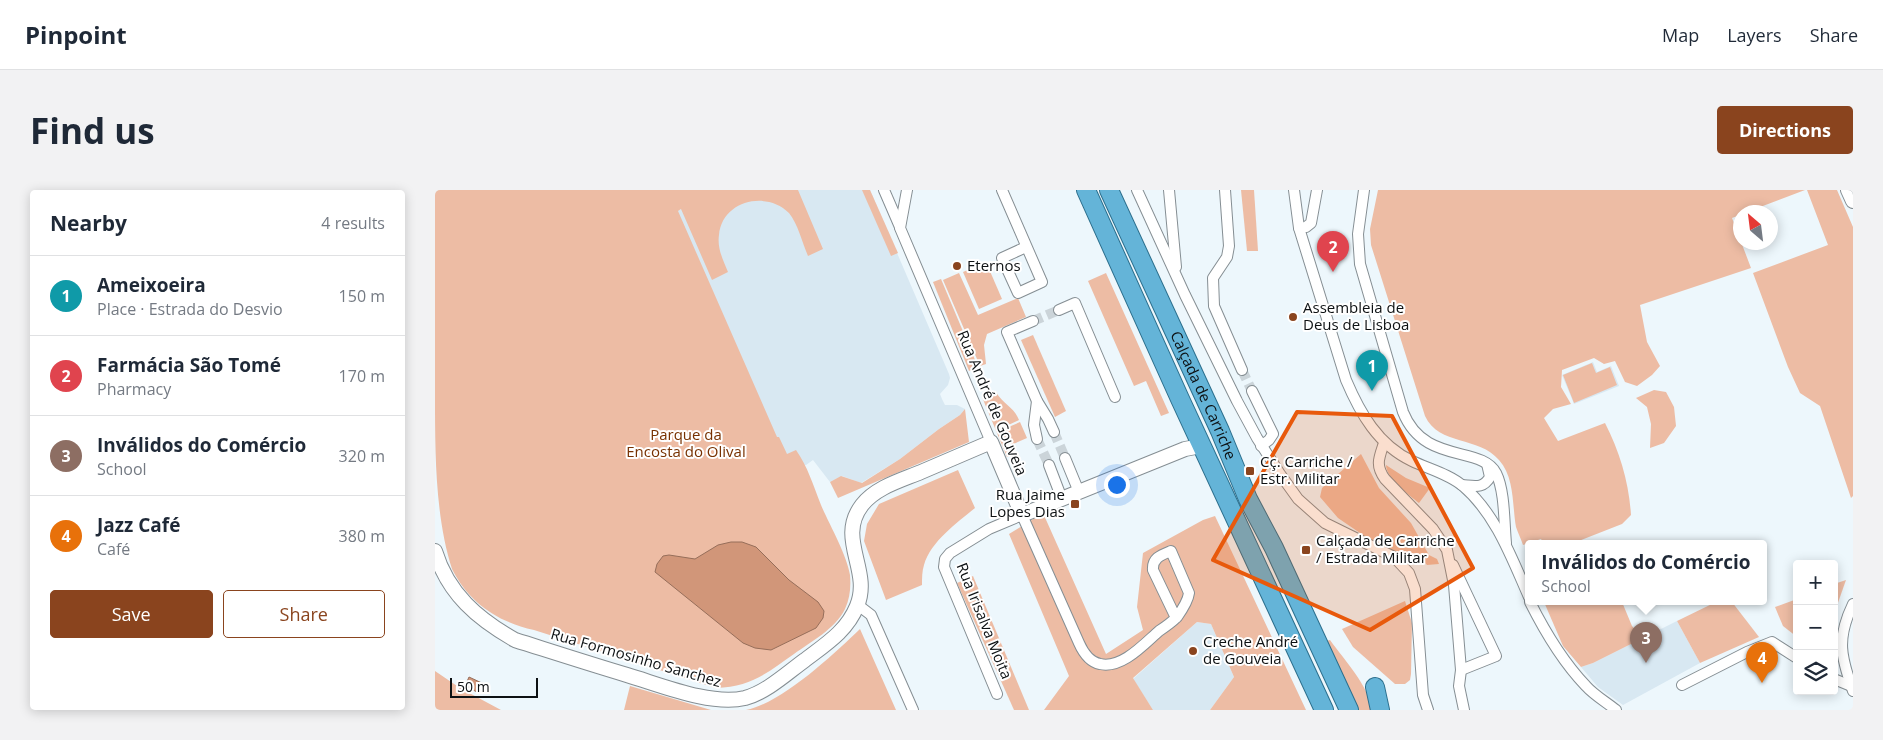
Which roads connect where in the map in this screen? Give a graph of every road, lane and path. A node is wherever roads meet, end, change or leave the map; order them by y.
1 (884, 190) edge
2 (907, 190) edge
3 (1002, 190) edge
4 (1086, 190) edge
5 (1109, 190) edge
6 (1137, 190) edge
7 (1169, 190) edge
8 (1225, 190) edge
9 (1294, 190) edge
10 (1317, 190) edge
11 (1364, 190) edge
12 (1848, 190) edge
13 (1853, 201) edge
14 (900, 228) junction
15 (1299, 228) junction
16 (1027, 247) junction
17 (1176, 276) junction
18 (1059, 310) tunnel mouth
19 (1033, 321) tunnel mouth
20 (1242, 370) tunnel mouth
21 (1252, 391) tunnel mouth
22 (1115, 397) dead end
23 (1037, 401) junction
24 (1054, 432) tunnel mouth
25 (1037, 439) tunnel mouth
26 (991, 442) junction
27 (1384, 443) junction
28 (1201, 446) junction
29 (1261, 446) junction
30 (1065, 458) tunnel mouth
31 (1487, 464) junction
32 (1049, 465) tunnel mouth
33 (1462, 485) junction
34 (1079, 492) junction
35 (1062, 499) junction
36 (1248, 499) junction
37 (1022, 515) junction
38 (1506, 546) junction
39 (435, 551) edge
40 (1449, 557) junction
41 (1525, 588) edge
42 (1853, 604) edge
43 (858, 605) junction
44 (1532, 605) edge
45 (1176, 618) junction
46 (1793, 655) edge
47 (1461, 670) junction
48 (1838, 681) edge
49 (1682, 685) dead end
50 (1375, 687) dead end
51 (1852, 688) edge
52 (997, 694) dead end
53 (913, 710) edge
54 (1324, 710) edge
55 (1349, 710) edge
56 (1379, 710) edge
57 (1428, 710) edge
58 (1464, 710) edge
59 (1616, 710) edge

1 - 14 street, Rua André de Gouveia
2 - 14 street
3 - 16 street
4 - 28 highway, Calçada de Carriche
5 - 36 highway, Calçada de Carriche
6 - 17 street, Calçada de Carriche
7 - 17 street
8 - 20 street
9 - 15 street
10 - 15 street
11 - 31 street
12 - 13 street
14 - 26 street, Rua André de Gouveia
15 - 27 street
16 - 16 street
17 - 29 street, Calçada de Carriche
18 - 22 street
19 - 23 street
21 - 29 street
23 - 24 street
23 - 25 street
26 - 37 street, Rua André de Gouveia
26 - 43 street, Rua Formosinho Sanchez
27 - 33 street
27 - 40 street
28 - 34 street
28 - 36 highway
28 - 54 highway, Calçada de Carriche
29 - 57 street, Calçada de Carriche
30 - 34 street
31 - 33 street
31 - 38 street
32 - 35 street
33 - 38 street
34 - 35 street
35 - 37 street
36 - 55 highway, Calçada de Carriche
37 - 45 street, Rua André de Gouveia
37 - 52 street, Rua Irisalva Moita
38 - 41 street
39 - 43 street, Rua Formosinho Sanchez
40 - 47 street
40 - 47 street
42 - 51 street
43 - 53 street
44 - 59 street
45 - 45 street, Rua André de Gouveia
46 - 49 street
47 - 58 street
48 - 51 street
50 - 56 highway

